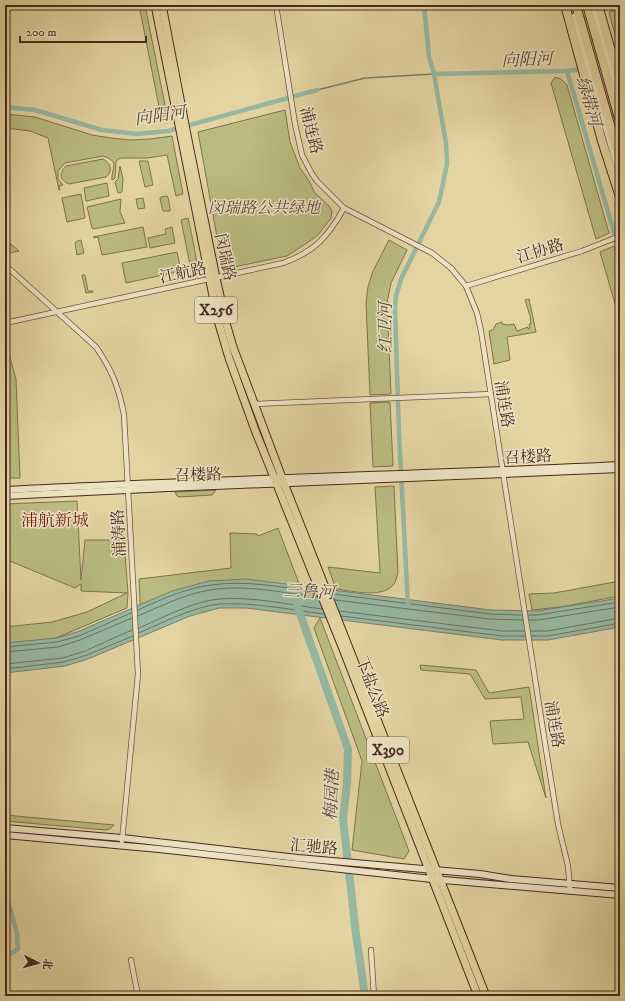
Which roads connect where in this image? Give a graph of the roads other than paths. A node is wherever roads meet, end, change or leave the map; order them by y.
1 (155, 5) edge
2 (162, 5) edge
3 (276, 5) edge
4 (565, 5) edge
5 (572, 5) edge
6 (576, 5) edge
7 (587, 5) edge
8 (592, 5) edge
9 (598, 5) edge
10 (620, 82) edge
11 (620, 104) edge
12 (180, 117) junction
13 (620, 122) edge
14 (620, 160) edge
15 (620, 176) edge
16 (620, 197) edge
17 (344, 208) junction
18 (620, 236) edge
19 (5, 265) edge
20 (213, 279) junction
21 (466, 286) junction
22 (58, 312) junction
23 (5, 323) edge
24 (491, 394) junction
25 (254, 404) junction
26 (620, 464) edge
27 (620, 469) edge
28 (503, 473) junction
29 (279, 481) junction
30 (129, 487) junction
31 (5, 490) edge
32 (5, 496) edge
33 (334, 620) junction
34 (5, 828) edge
35 (5, 835) edge
36 (122, 838) junction
37 (121, 846) junction
38 (343, 866) junction
39 (428, 869) junction
40 (436, 870) junction
41 (436, 879) junction
42 (570, 883) junction
43 (620, 888) edge
44 (570, 890) junction
45 (620, 895) edge
46 (371, 950) dead end
47 (131, 960) dead end
48 (138, 996) edge
49 (374, 996) edge
50 (478, 996) edge
51 (486, 996) edge

1 - 12 main road, 闵瑞路 / X256
2 - 12 main road, 闵瑞路 / X256
3 - 17 street, 浦连路
4 - 16 highway
5 - 15 street
6 - 14 highway
7 - 13 highway
8 - 11 street
9 - 10 highway
12 - 20 main road, 闵瑞路 / X256
17 - 20 street, 江航路
17 - 21 street, 浦连路
18 - 21 street, 江协路
19 - 22 street, 浦涛路
20 - 22 street, 江航路
20 - 25 main road, 闵瑞路 / X256
20 - 29 main road, 闵瑞路 / X256
21 - 24 street, 浦连路
22 - 23 street, 江航路
22 - 30 street, 浦涛路
24 - 25 street
24 - 28 street, 浦连路
25 - 29 main road, 闵瑞路 / X256
26 - 28 street, 召楼路
27 - 28 street, 召楼路
28 - 29 street, 召楼路
28 - 42 street, 浦连路
29 - 30 street, 召楼路
29 - 33 main road, 下盐公路 / X390
30 - 31 street, 召楼路
30 - 32 street, 召楼路
30 - 36 street, 浦涛路
33 - 39 main road, 下盐公路 / X390
33 - 40 main road, 下盐公路 / X390
34 - 36 street, 汇驰路
35 - 37 street, 汇驰路
36 - 37 street, 浦涛路
36 - 38 street, 汇驰路
37 - 38 street, 汇驰路
38 - 39 street, 汇驰路
38 - 41 street, 汇驰路
39 - 40 street, 汇驰路
39 - 41 main road, 下盐公路 / X390
40 - 41 main road, 下盐公路 / X390
40 - 42 street, 汇驰路
41 - 44 street, 汇驰路
41 - 50 main road, 下盐公路 / X390
41 - 51 main road, 下盐公路 / X390
42 - 43 street, 汇驰路
42 - 44 street, 浦连路
44 - 45 street, 汇驰路
46 - 49 street
47 - 48 street

